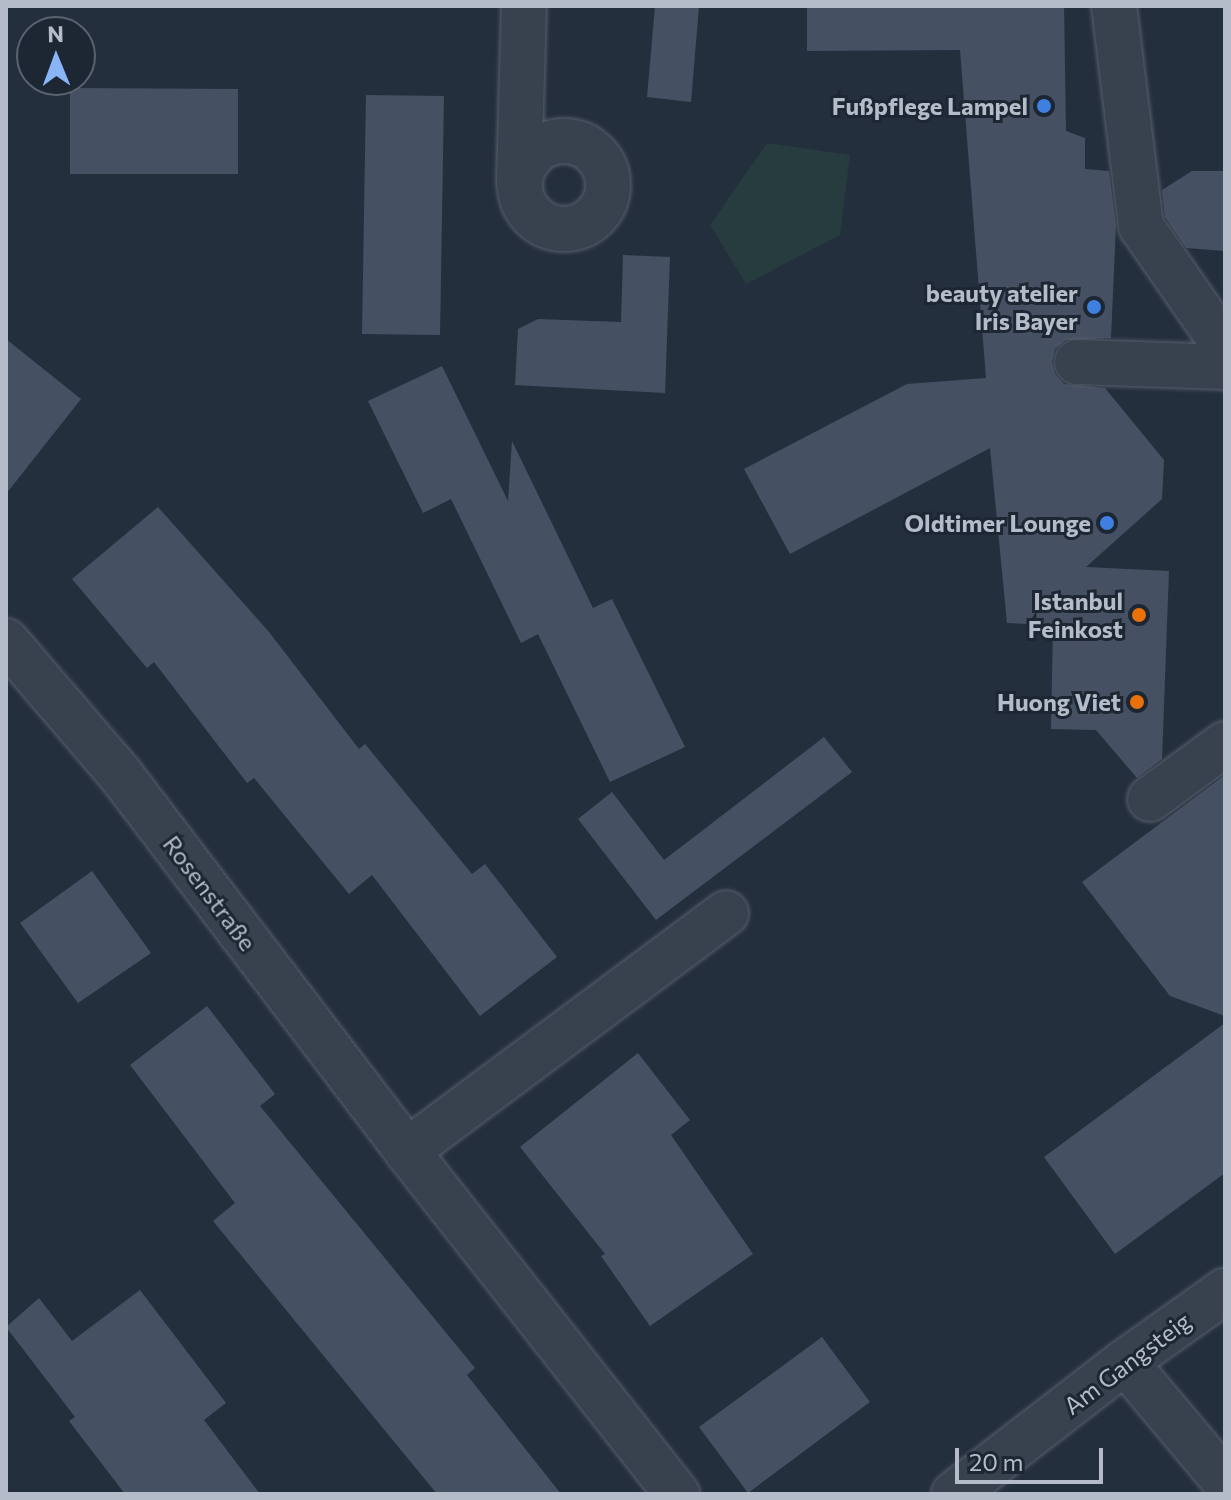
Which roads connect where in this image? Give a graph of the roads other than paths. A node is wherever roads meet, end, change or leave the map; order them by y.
1 (524, 6) edge
2 (1114, 6) edge
3 (519, 182) dead end
4 (1225, 347) edge
5 (1077, 362) dead end
6 (1225, 367) edge
7 (6, 641) edge
8 (1225, 744) edge
9 (1150, 799) dead end
10 (726, 913) dead end
11 (407, 1151) junction
12 (1225, 1291) edge
13 (1125, 1362) junction
14 (1225, 1481) edge
15 (677, 1494) edge
16 (954, 1494) edge

1 - 3 street
2 - 4 street
5 - 6 street
7 - 11 street, Rosenstraße
8 - 9 street
10 - 11 street
11 - 15 street, Rosenstraße
12 - 13 street, Am Gangsteig
13 - 14 street
13 - 16 street, Am Gangsteig

